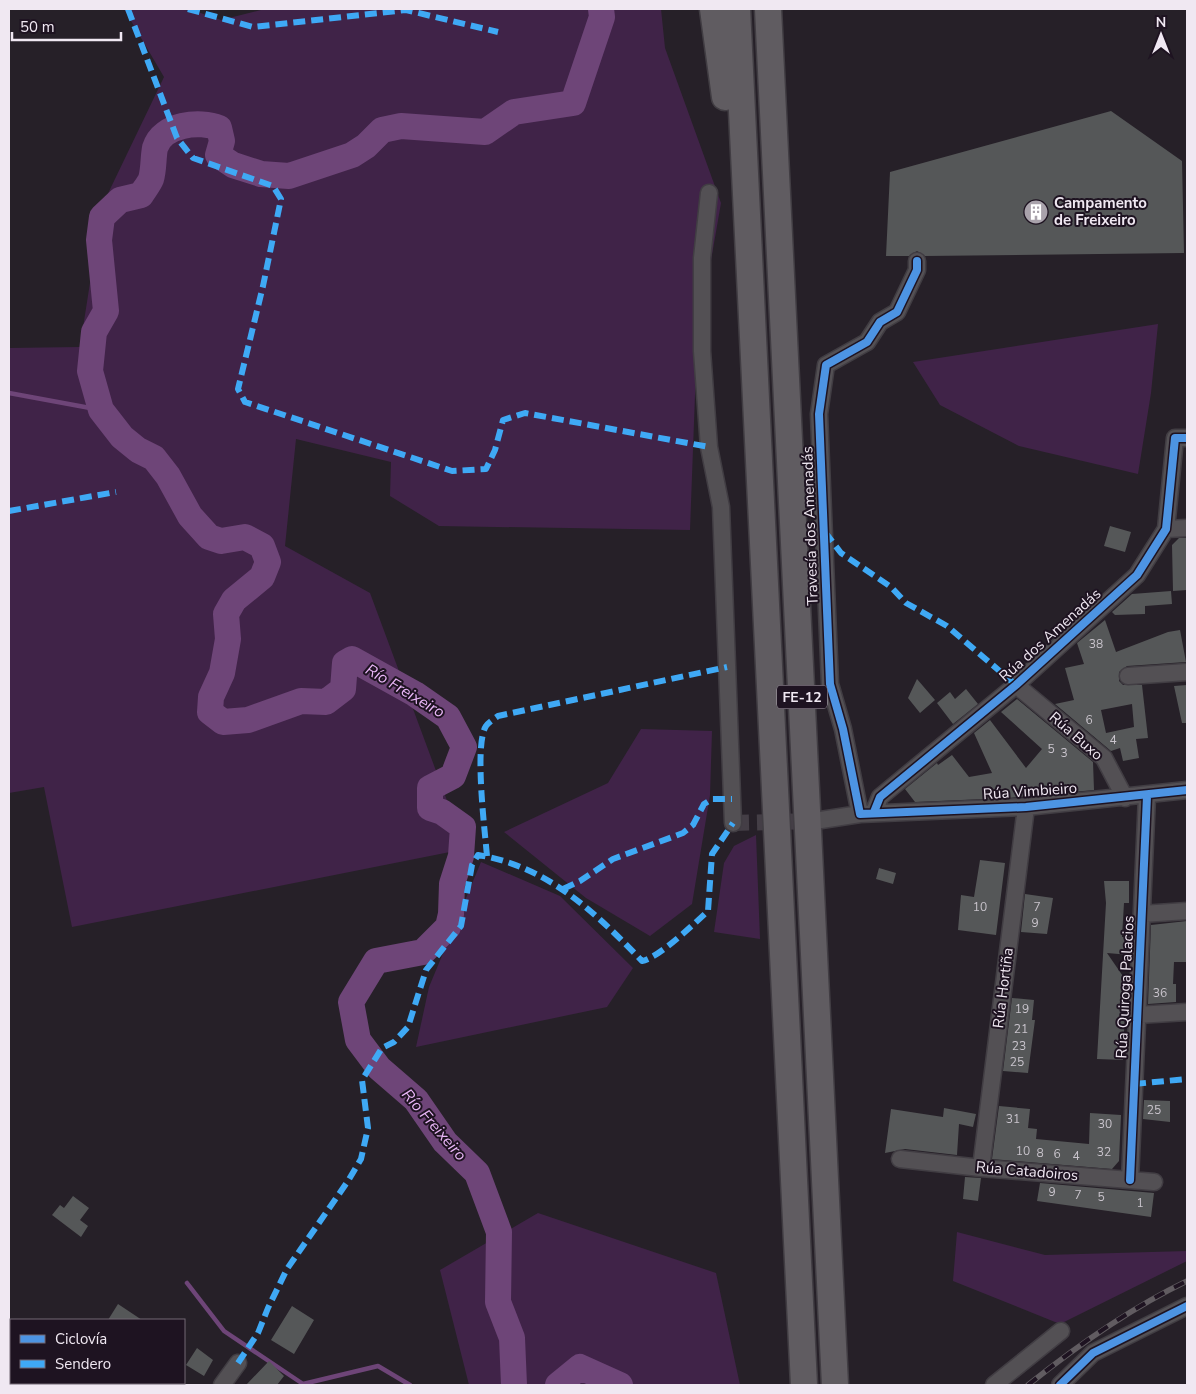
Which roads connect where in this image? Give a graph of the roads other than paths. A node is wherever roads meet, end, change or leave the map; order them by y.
1 (713, 9) edge
2 (737, 9) edge
3 (768, 9) edge
4 (780, 9) edge
5 (774, 131) junction
6 (709, 194) dead end
7 (917, 261) dead end
8 (752, 339) junction
9 (1181, 438) edge
10 (1187, 528) edge
11 (1166, 529) junction
12 (1187, 672) edge
13 (1128, 676) dead end
14 (1016, 684) junction
15 (1187, 790) edge
16 (1147, 796) junction
17 (1125, 798) junction
18 (1026, 807) junction
19 (867, 813) junction
20 (821, 820) tunnel mouth
21 (733, 823) dead end
22 (1187, 911) edge
23 (1142, 914) junction
24 (1187, 1012) edge
25 (1137, 1015) junction
26 (900, 1159) dead end
27 (981, 1168) junction
28 (1130, 1180) junction
29 (1154, 1182) dead end
30 (1187, 1306) edge
31 (1061, 1331) dead end
32 (238, 1363) dead end
33 (222, 1385) edge
34 (804, 1385) edge
35 (835, 1385) edge
36 (994, 1385) edge
37 (1060, 1385) edge

1 - 8 highway
2 - 8 highway, FE-12
3 - 5 highway, FE-12
4 - 5 highway
5 - 35 highway, FE-12
6 - 21 street
7 - 19 street, Travesía dos Amenadás
8 - 34 highway, FE-12
9 - 11 street, Rúa dos Amenadás
10 - 11 street
11 - 14 street, Rúa dos Amenadás
12 - 13 street
14 - 17 street, Rúa Buxo
14 - 19 street, Rúa dos Amenadás
15 - 16 street, Rúa Vimbieiro
16 - 17 street, Rúa Vimbieiro
16 - 23 street, Rúa Quiroga Palacios
17 - 18 street, Rúa Vimbieiro
18 - 19 street, Rúa Vimbieiro
18 - 27 street, Rúa Hortiña
19 - 20 street, Rúa Vimbieiro
22 - 23 street
23 - 25 street, Rúa Quiroga Palacios
24 - 25 street
25 - 28 street, Rúa Quiroga Palacios
26 - 27 street, Rúa Catadoiros
27 - 28 street, Rúa Catadoiros
28 - 29 street, Rúa Catadoiros
30 - 37 street
31 - 36 street
32 - 33 street

